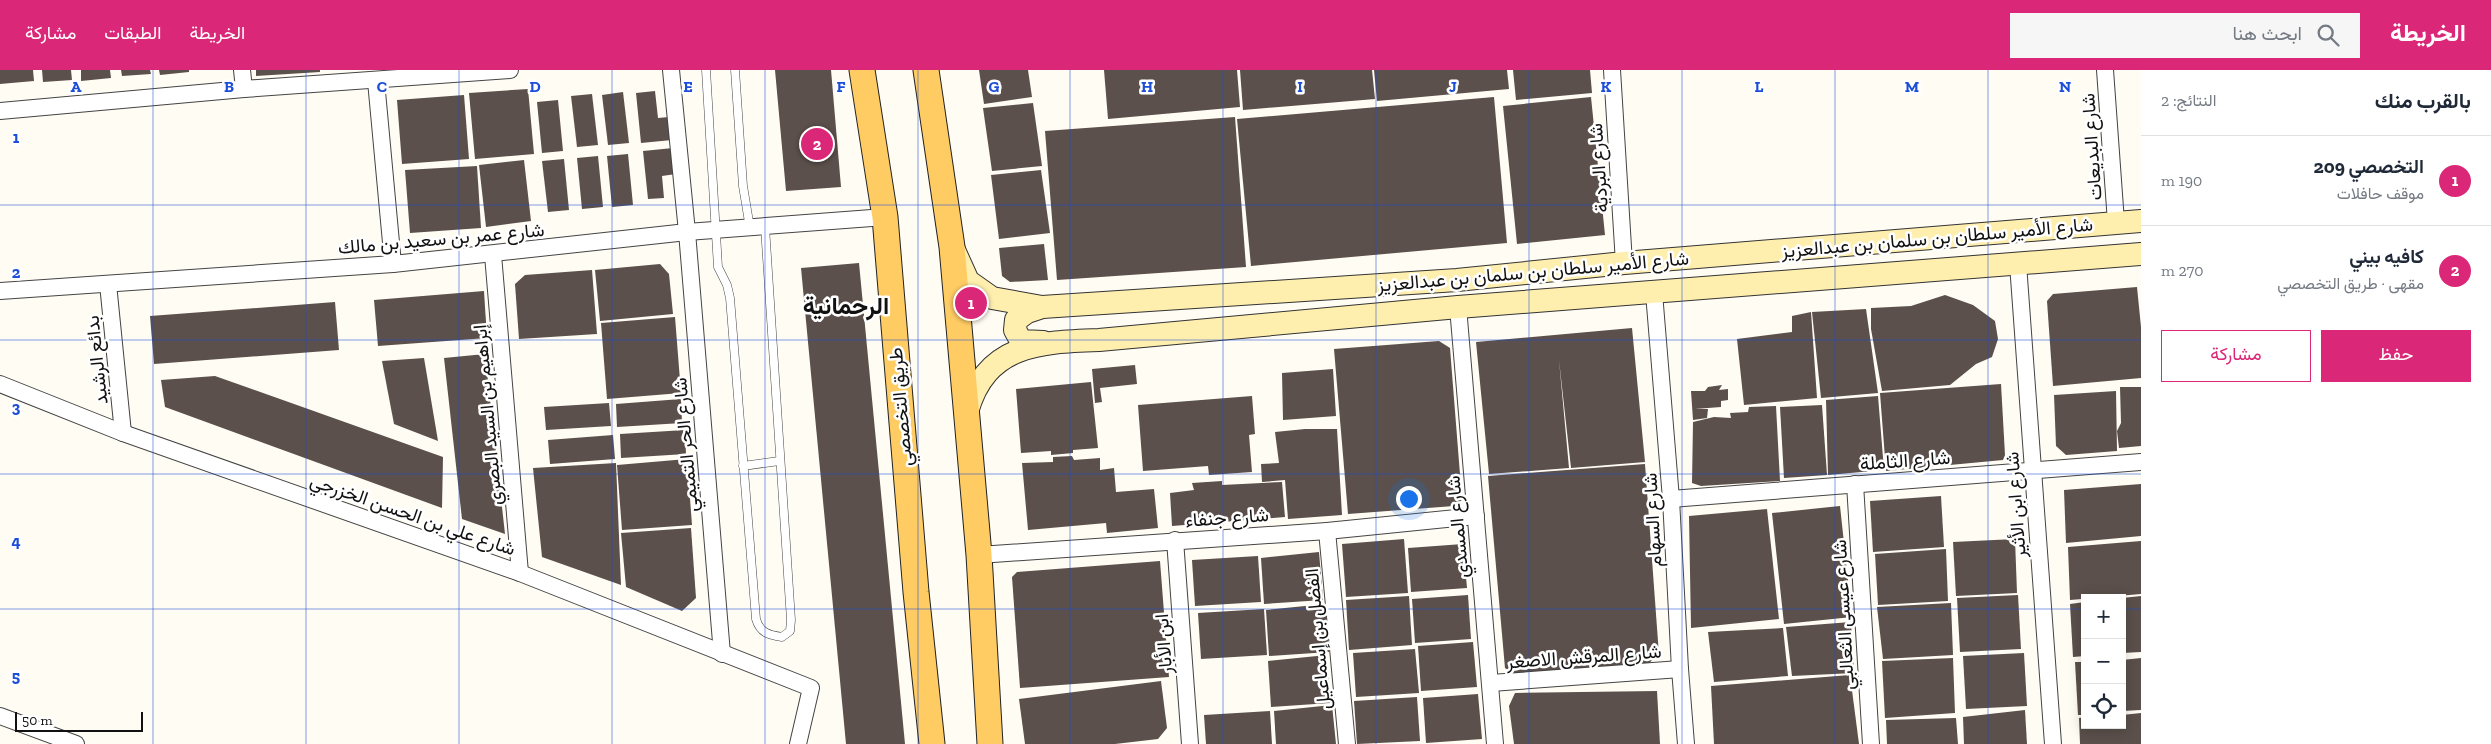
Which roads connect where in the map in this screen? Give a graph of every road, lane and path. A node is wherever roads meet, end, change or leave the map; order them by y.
1 (242, 70) edge
2 (510, 70) edge
3 (671, 70) edge
4 (706, 70) edge
5 (735, 70) edge
6 (862, 70) edge
7 (926, 70) edge
8 (1612, 70) edge
9 (2105, 70) edge
10 (376, 80) junction
11 (244, 89) junction
12 (0, 111) edge
13 (885, 217) junction
14 (2141, 221) edge
15 (2116, 222) junction
16 (757, 228) junction
17 (715, 231) junction
18 (687, 232) junction
19 (952, 247) junction
20 (493, 254) junction
21 (2141, 254) edge
22 (1624, 263) junction
23 (393, 264) junction
24 (2018, 264) junction
25 (108, 284) junction
26 (0, 291) edge
27 (1654, 293) junction
28 (1042, 307) junction
29 (1458, 307) junction
30 (1047, 342) junction
31 (0, 384) edge
32 (967, 412) junction
33 (123, 433) junction
34 (779, 461) junction
35 (2141, 462) edge
36 (743, 466) junction
37 (2032, 470) junction
38 (1855, 484) junction
39 (1672, 499) junction
40 (1476, 516) junction
41 (1326, 531) junction
42 (1175, 540) junction
43 (979, 555) junction
44 (520, 573) junction
45 (722, 654) junction
46 (1680, 669) junction
47 (1491, 683) junction
48 (0, 716) edge
49 (76, 744) edge
50 (798, 744) edge
51 (932, 744) edge
52 (990, 744) edge
53 (1190, 744) edge
54 (1347, 744) edge
55 (1495, 744) edge
56 (1686, 744) edge
57 (1871, 744) edge
58 (2053, 744) edge

1 - 11 street
2 - 10 street
3 - 18 street, شارع الحر التميمي
4 - 17 lane
5 - 16 lane
6 - 13 main road, طريق التخصصي
7 - 19 main road
8 - 22 street, شارع البردية
9 - 15 street, شارع البديعات
10 - 11 street
10 - 23 street
11 - 12 street
13 - 16 street, شارع عمر بن سعيد بن مالك
13 - 51 main road, طريق التخصصي
14 - 15 street, شارع الأمير سلطان بن سلمان بن عبدالعزيز
15 - 22 street, شارع الأمير سلطان بن سلمان بن عبدالعزيز
16 - 17 street, شارع عمر بن سعيد بن مالك
16 - 34 lane
17 - 18 street, شارع عمر بن سعيد بن مالك
17 - 36 lane
18 - 20 street, شارع عمر بن سعيد بن مالك
18 - 45 street, شارع الحر التميمي
19 - 28 street, شارع الأمير سلطان بن سلمان بن عبدالعزيز
19 - 32 main road
20 - 23 street, شارع عمر بن سعيد بن مالك
20 - 44 street, إبراهيم بن السيد البصري
21 - 24 street, شارع الأمير سلطان بن سلمان بن عبدالعزيز
22 - 28 street, شارع الأمير سلطان بن سلمان بن عبدالعزيز
23 - 25 street, شارع عمر بن سعيد بن مالك
24 - 27 street, شارع الأمير سلطان بن سلمان بن عبدالعزيز
24 - 37 street, شارع ابن الأثير
25 - 26 street, شارع عمر بن سعيد بن مالك
25 - 33 street, بدائع الرشيد
27 - 29 street, شارع الأمير سلطان بن سلمان بن عبدالعزيز
27 - 39 street, شارع السهام
28 - 30 street
29 - 30 street, شارع الأمير سلطان بن سلمان بن عبدالعزيز
29 - 40 street, شارع المسدي
30 - 32 street, شارع الأمير سلطان بن سلمان بن عبدالعزيز
31 - 33 street, شارع علي بن الحسن الخزرجي
32 - 43 main road
33 - 44 street, شارع علي بن الحسن الخزرجي
34 - 36 lane
34 - 36 lane
35 - 37 street, شارع الثاملة
37 - 38 street, شارع الثاملة
37 - 58 street, شارع ابن الأثير
38 - 39 street, شارع الثاملة
38 - 57 street, شارع عيسى الثعالبي
39 - 46 street, شارع السهام
40 - 41 street, شارع جنفاء
40 - 47 street, شارع المسدي
41 - 42 street, شارع جنفاء
41 - 54 street, الفضل بن إسماعيل
42 - 43 street, شارع جنفاء
42 - 53 street, ابن الأبار
43 - 52 main road
44 - 45 street, شارع علي بن الحسن الخزرجي
45 - 50 street, شارع علي بن الحسن الخزرجي
46 - 47 street, شارع المرقش الاصغر
46 - 56 street, شارع السهام
47 - 55 street, شارع المسدي
48 - 49 street

